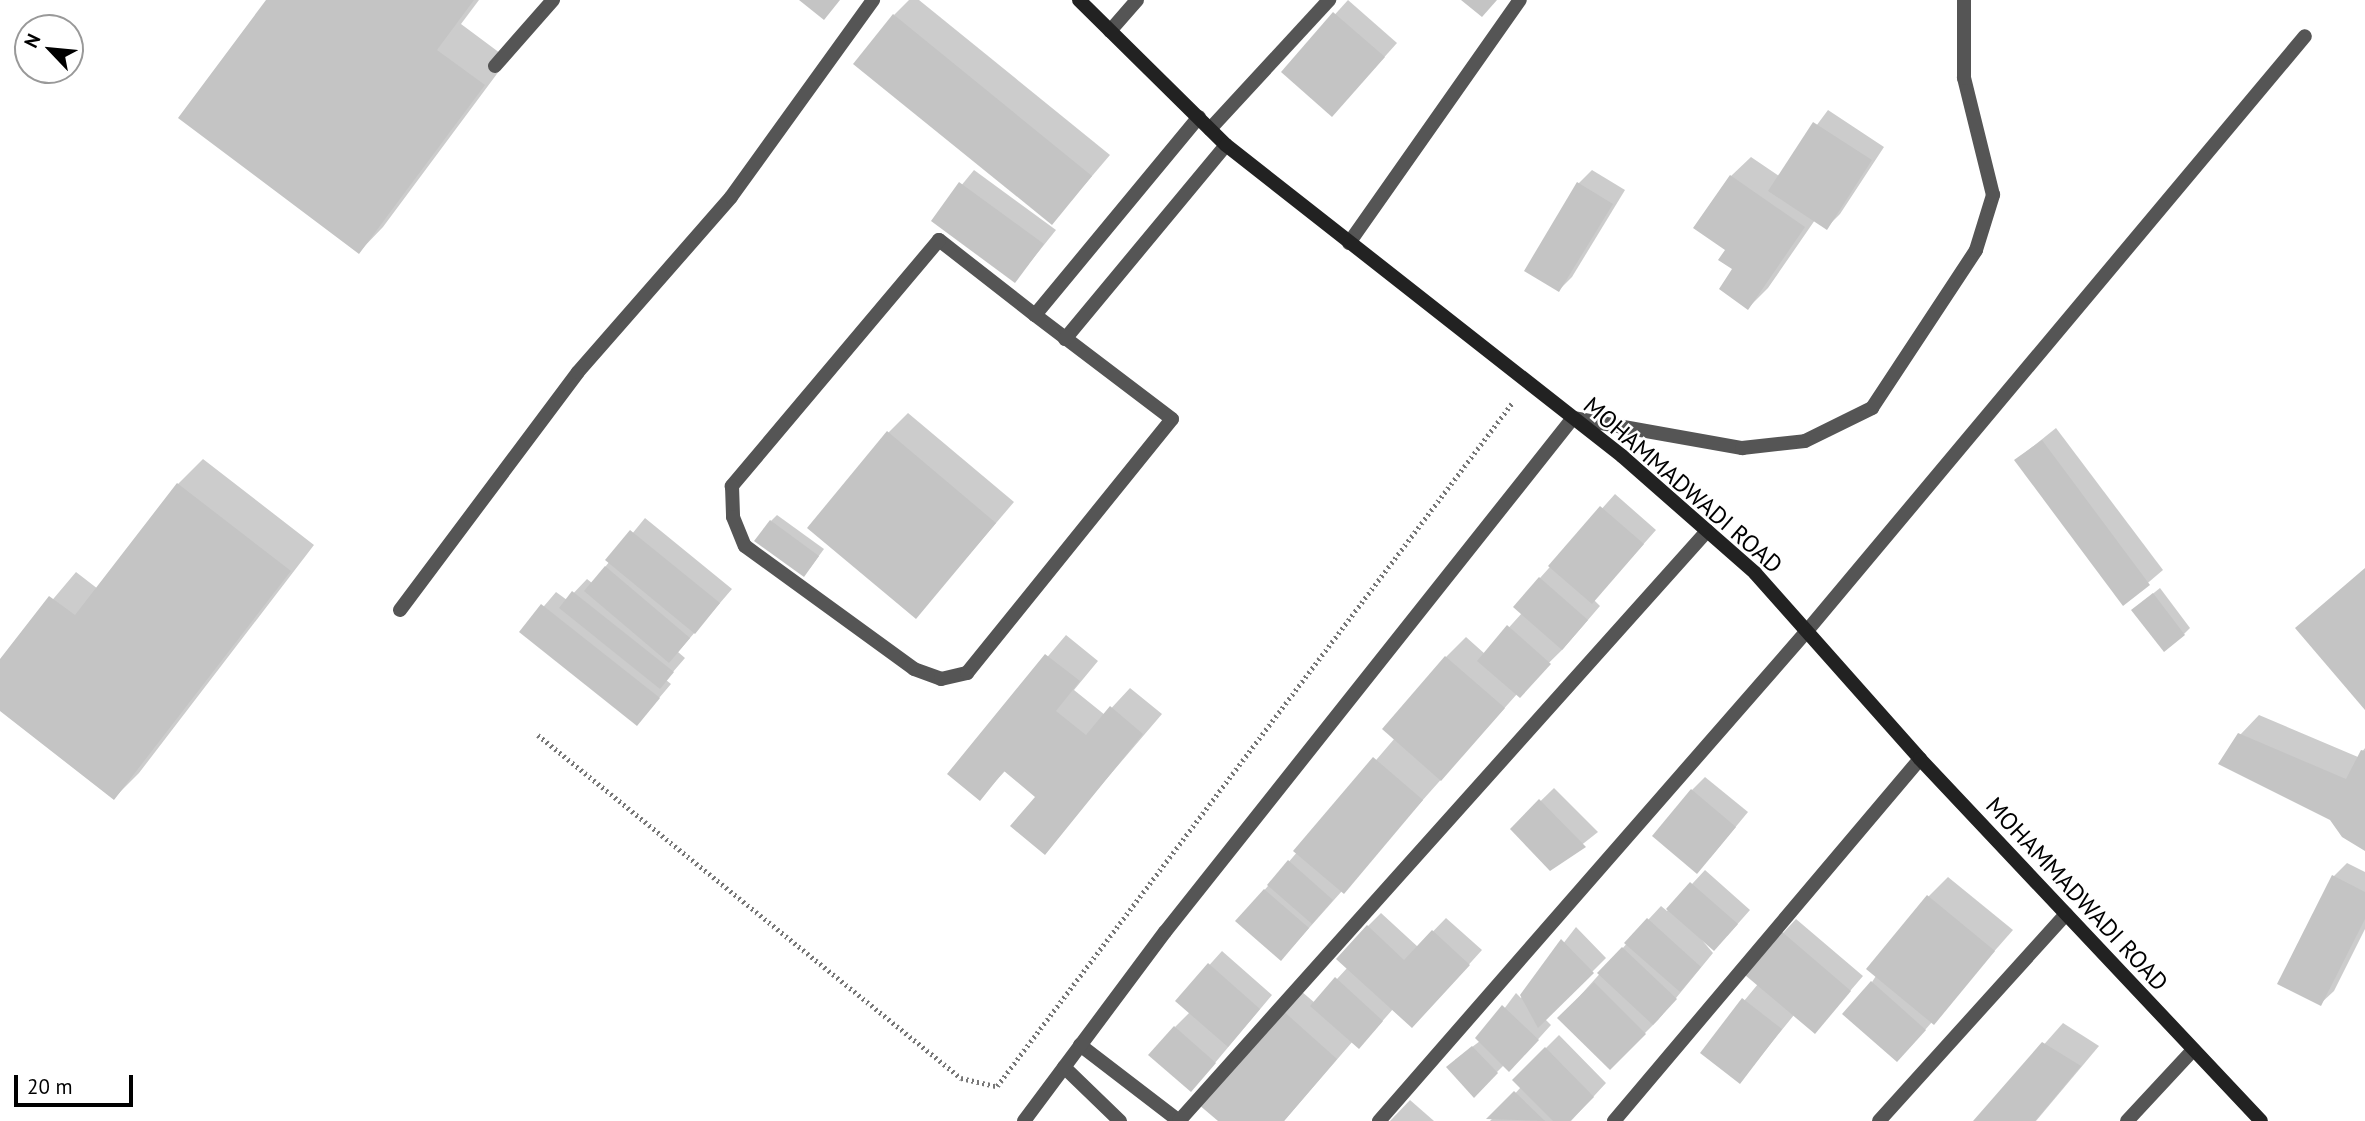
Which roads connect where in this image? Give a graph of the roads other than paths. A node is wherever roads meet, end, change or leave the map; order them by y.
1 (553, 0) edge
2 (873, 0) edge
3 (1079, 0) edge
4 (1137, 0) edge
5 (1329, 0) edge
6 (1520, 0) edge
7 (1964, 0) edge
8 (1110, 30) junction
9 (2305, 36) dead end
10 (495, 66) dead end
11 (1199, 117) junction
12 (1210, 129) junction
13 (1226, 145) junction
14 (1349, 243) junction
15 (1035, 315) junction
16 (1065, 339) junction
17 (1573, 418) junction
18 (1707, 531) junction
19 (400, 610) dead end
20 (1806, 632) junction
21 (1920, 759) junction
22 (2066, 914) junction
23 (1080, 1045) junction
24 (2193, 1051) junction
25 (1064, 1067) junction
26 (1024, 1121) edge
27 (1120, 1121) edge
28 (1179, 1121) edge
29 (1379, 1121) edge
30 (1614, 1121) edge
31 (1880, 1121) edge
32 (2127, 1121) edge
33 (2261, 1121) edge

1 - 10 street
2 - 19 street
3 - 8 main road, MOHAMMADWADI ROAD
4 - 8 street
5 - 12 street
6 - 14 street
7 - 17 street
8 - 11 main road, MOHAMMADWADI ROAD
9 - 20 street
11 - 12 main road, MOHAMMADWADI ROAD
11 - 15 street
12 - 13 main road, MOHAMMADWADI ROAD
13 - 14 main road, MOHAMMADWADI ROAD
13 - 16 street
14 - 17 main road, MOHAMMADWADI ROAD
15 - 16 street
15 - 16 street
17 - 18 main road, MOHAMMADWADI ROAD
17 - 23 street
18 - 20 main road, MOHAMMADWADI ROAD
18 - 28 street
20 - 21 main road, MOHAMMADWADI ROAD
20 - 29 street
21 - 22 main road, MOHAMMADWADI ROAD
21 - 30 street
22 - 24 main road, MOHAMMADWADI ROAD
22 - 31 street
23 - 25 street
23 - 28 street
24 - 32 street
24 - 33 main road, MOHAMMADWADI ROAD
25 - 26 street
25 - 27 street

